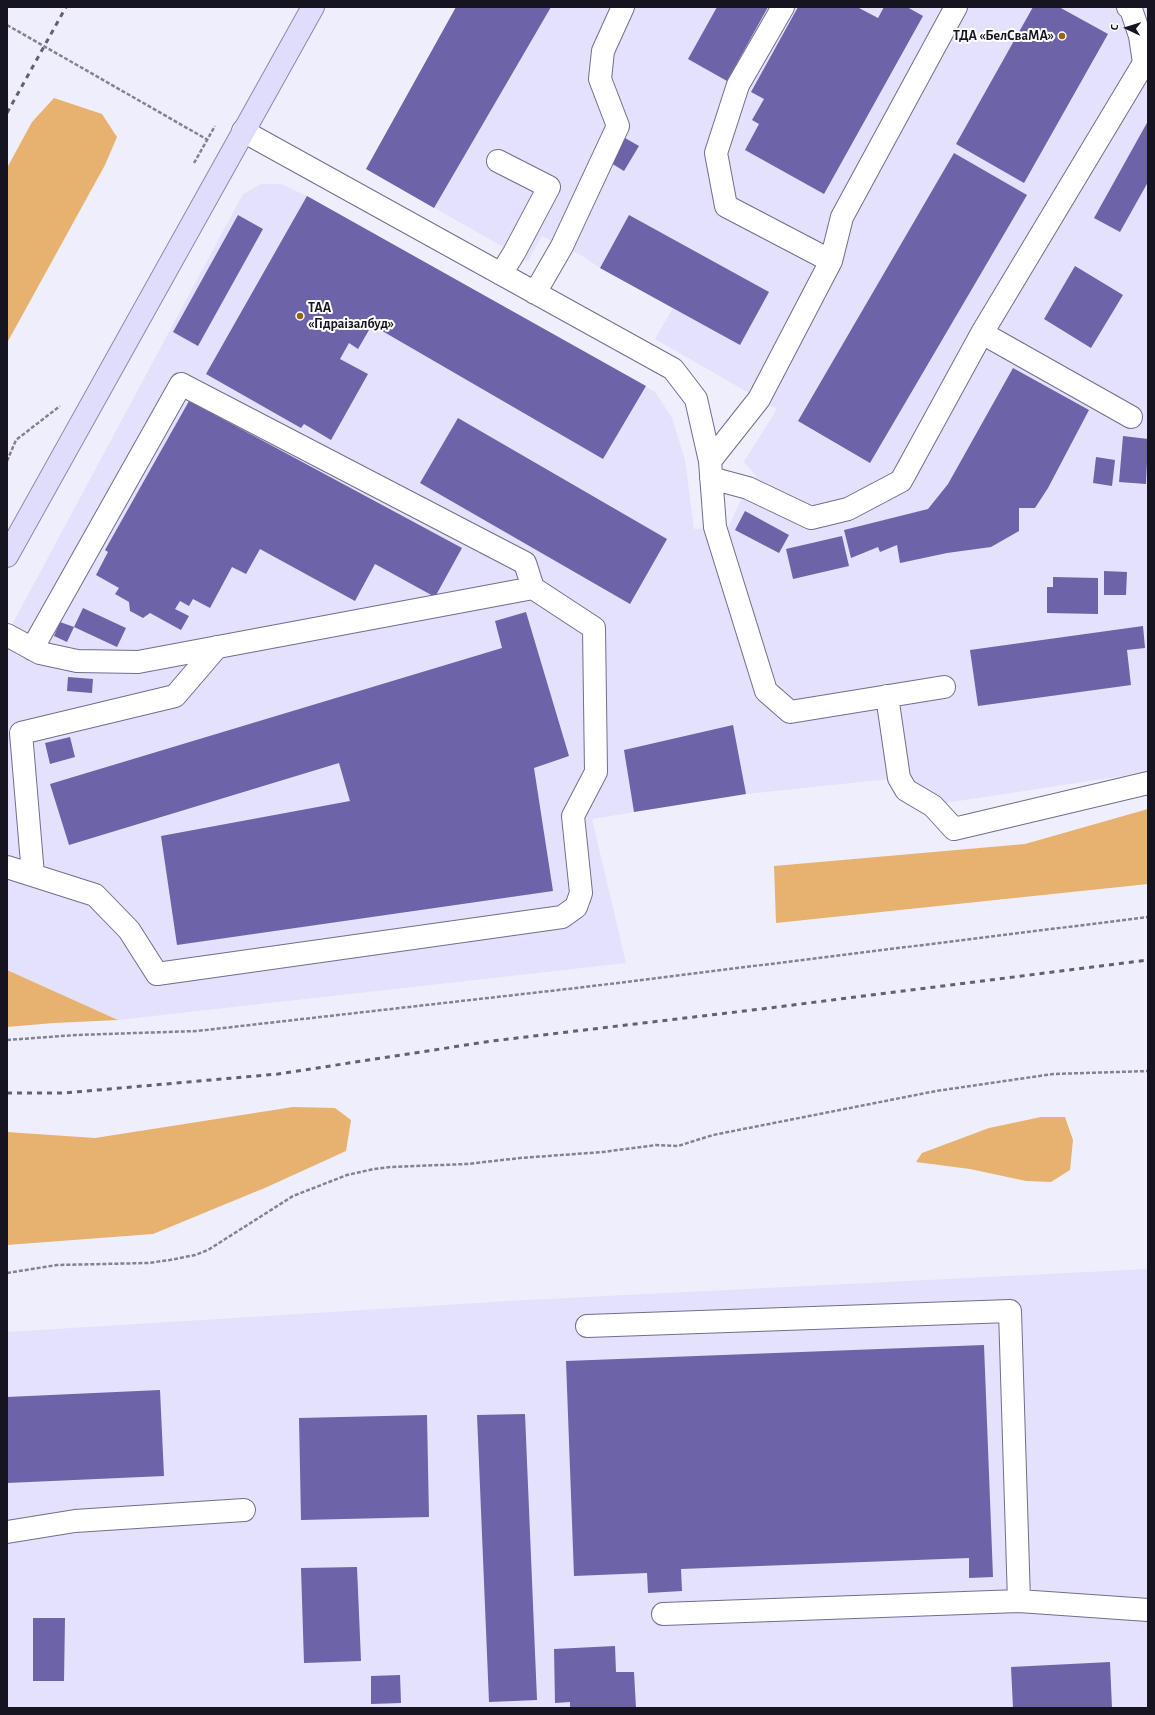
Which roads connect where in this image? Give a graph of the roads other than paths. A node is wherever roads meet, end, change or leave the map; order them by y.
1 (313, 7) edge
2 (623, 7) edge
3 (782, 7) edge
4 (956, 7) edge
5 (1128, 7) edge
6 (1146, 64) edge
7 (244, 131) junction
8 (498, 161) dead end
9 (831, 261) junction
10 (501, 274) junction
11 (535, 293) junction
12 (982, 333) junction
13 (1131, 417) dead end
14 (710, 469) junction
15 (7, 556) edge
16 (533, 588) junction
17 (7, 636) edge
18 (217, 647) junction
19 (32, 649) junction
20 (944, 687) dead end
21 (887, 696) junction
22 (1148, 783) edge
23 (7, 867) edge
24 (33, 876) junction
25 (587, 1326) dead end
26 (244, 1510) dead end
27 (7, 1532) edge
28 (1020, 1601) junction
29 (1148, 1610) edge
30 (663, 1614) dead end

1 - 7 main road
2 - 11 lane
3 - 9 lane
4 - 9 lane
5 - 6 lane
6 - 12 lane
7 - 10 lane
7 - 15 main road
8 - 10 lane
9 - 14 lane
10 - 11 lane
11 - 14 lane
12 - 13 lane
12 - 14 lane
14 - 21 lane
16 - 18 lane
16 - 19 lane
16 - 24 lane
17 - 19 lane
18 - 19 lane
18 - 24 lane
20 - 21 lane
21 - 22 lane
23 - 24 lane
25 - 28 lane
26 - 27 lane
28 - 29 lane
28 - 30 lane

